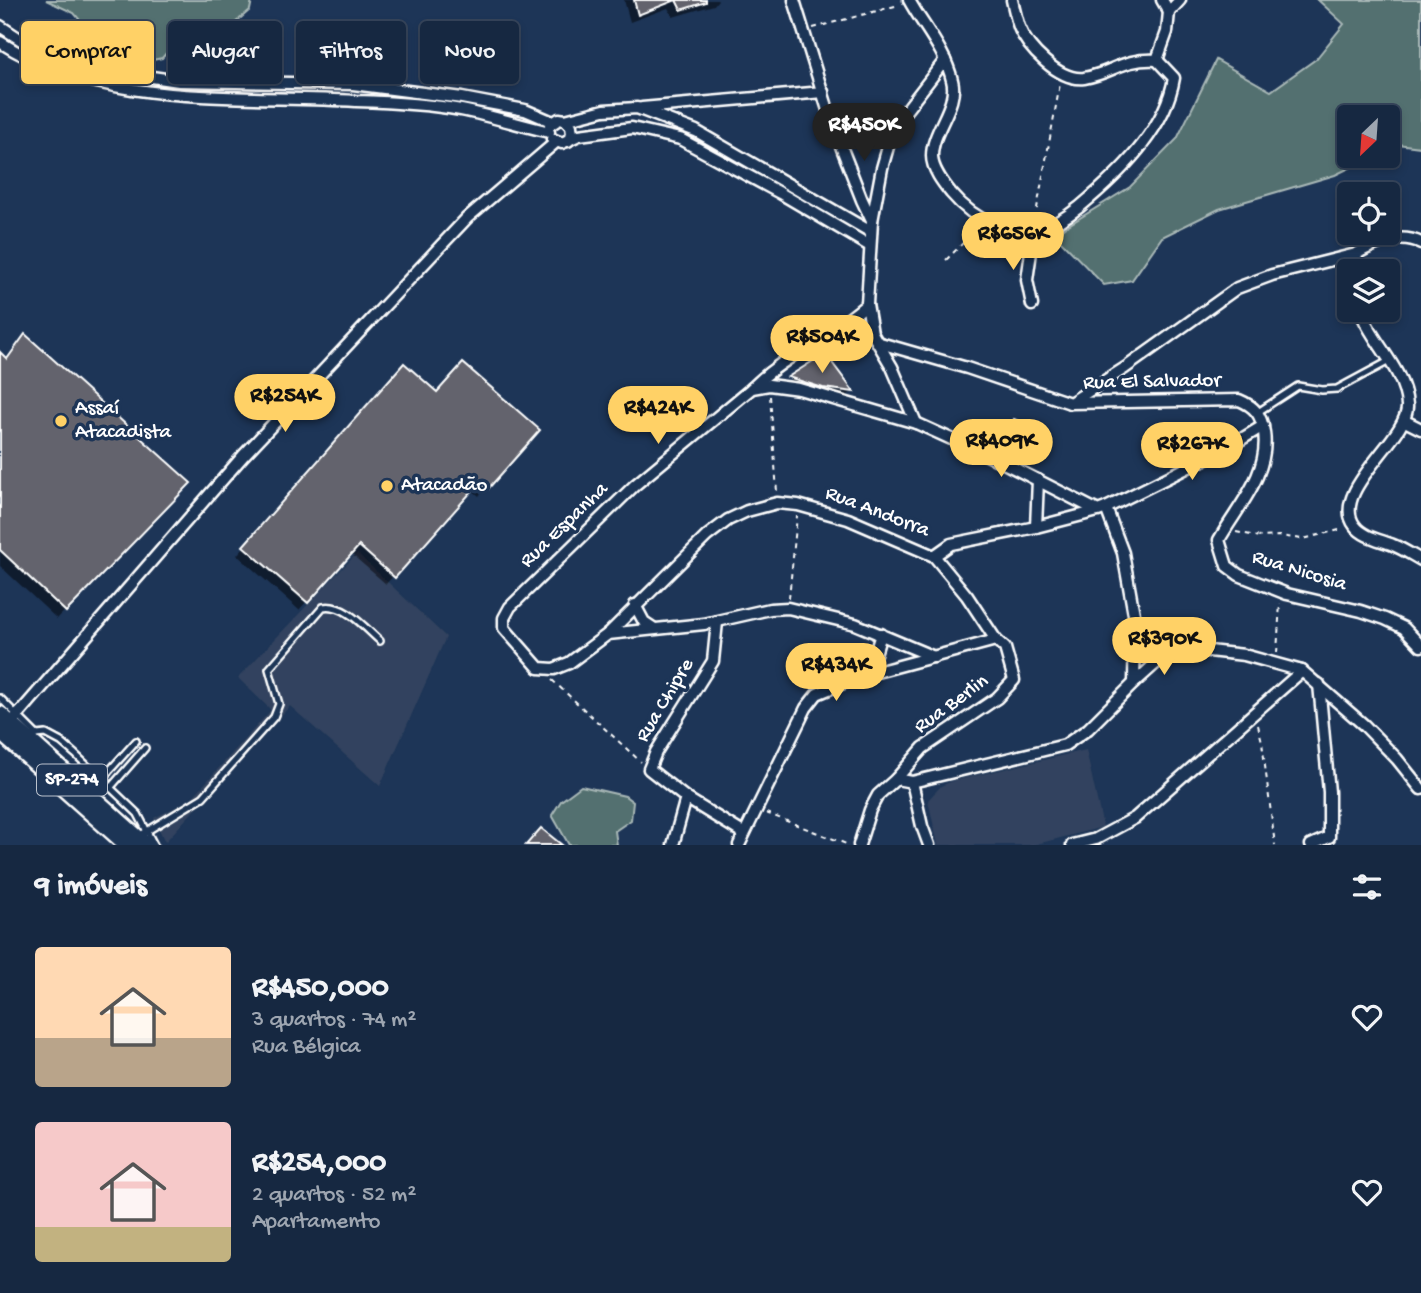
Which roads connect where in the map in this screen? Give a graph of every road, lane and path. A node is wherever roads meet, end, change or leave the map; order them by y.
1 (793, 0) edge
2 (1012, 0) edge
3 (1162, 0) edge
4 (1180, 0) edge
5 (910, 1) edge
6 (1170, 12) junction
7 (0, 26) edge
8 (804, 31) junction
9 (0, 42) edge
10 (945, 60) junction
11 (1157, 60) junction
12 (1062, 75) junction
13 (823, 92) junction
14 (637, 108) junction
15 (565, 120) junction
16 (551, 127) junction
17 (568, 141) junction
18 (556, 142) junction
19 (985, 220) junction
20 (872, 226) junction
21 (1029, 230) junction
22 (1421, 243) edge
23 (870, 246) junction
24 (1356, 254) junction
25 (1356, 259) edge
26 (946, 260) dead end
27 (867, 304) junction
28 (1032, 304) dead end
29 (1366, 322) edge
30 (880, 343) junction
31 (1391, 360) junction
32 (769, 385) junction
33 (752, 388) junction
34 (1070, 403) junction
35 (1258, 412) junction
36 (1405, 421) junction
37 (916, 423) junction
38 (1263, 426) junction
39 (1421, 429) edge
40 (1038, 480) junction
41 (777, 503) junction
42 (798, 505) junction
43 (1102, 510) junction
44 (1355, 526) junction
45 (1036, 527) junction
46 (1226, 528) junction
47 (934, 556) junction
48 (1421, 560) edge
49 (1281, 592) junction
50 (635, 605) junction
51 (788, 608) junction
52 (1135, 620) junction
53 (718, 622) junction
54 (653, 628) junction
55 (608, 634) junction
56 (881, 634) junction
57 (996, 640) junction
58 (380, 641) dead end
59 (1421, 646) edge
60 (1174, 648) junction
61 (934, 657) junction
62 (1276, 662) junction
63 (539, 668) junction
64 (1301, 671) junction
65 (869, 674) junction
66 (1134, 683) junction
67 (1319, 684) junction
68 (0, 698) edge
69 (1255, 713) junction
70 (7, 721) edge
71 (32, 736) junction
72 (136, 741) dead end
73 (145, 748) dead end
74 (649, 769) junction
75 (896, 779) junction
76 (101, 780) junction
77 (912, 782) junction
78 (110, 788) junction
79 (1421, 789) edge
80 (685, 798) junction
81 (758, 810) junction
82 (743, 833) junction
83 (139, 840) edge
84 (1329, 841) edge
85 (154, 845) edge
86 (673, 845) edge
87 (739, 845) edge
88 (850, 845) edge
89 (859, 845) edge
90 (929, 845) edge
91 (1072, 845) edge
92 (1275, 845) edge
93 (1311, 845) edge

1 - 8 street
2 - 12 street
3 - 6 street
4 - 6 street
5 - 8 path
5 - 10 street
6 - 11 street
7 - 16 street
8 - 13 street
9 - 16 street
10 - 19 street
10 - 20 street
11 - 12 street
11 - 21 street
12 - 21 path
13 - 14 street
13 - 20 street
14 - 15 street
14 - 20 street
15 - 16 street
15 - 17 street
16 - 18 street
17 - 18 street
17 - 23 street
18 - 70 street
19 - 21 street
19 - 26 path
20 - 23 street
21 - 28 street
22 - 24 street
23 - 27 street
24 - 25 street
24 - 34 street
27 - 30 street
27 - 33 street
29 - 31 street
30 - 34 street, Rua El Salvador
30 - 37 street
31 - 35 lane
31 - 36 street
32 - 33 street, Rua Espanha
32 - 37 street, Rua Espanha
32 - 41 path
33 - 63 street, Rua Espanha
34 - 35 street, Rua El Salvador
35 - 38 street
36 - 39 street
36 - 44 street
37 - 40 street, Rua Espanha
38 - 43 street, Rua Andorra
38 - 46 street
40 - 43 street, Rua Espanha
40 - 45 street
41 - 42 street, Rua Andorra
41 - 50 street, Rua Andorra
42 - 47 street, Rua Andorra
42 - 51 path
43 - 45 street, Rua Andorra
43 - 52 street
44 - 46 path
44 - 48 street
45 - 47 street, Rua Andorra
46 - 49 street, Rua Nicosia
47 - 57 street, Rua Berlin
49 - 59 street, Rua Nicosia
49 - 62 path
50 - 54 street
50 - 55 street, Rua Andorra
51 - 53 street
51 - 56 street
52 - 60 street
52 - 66 street
53 - 54 street
53 - 74 street, Rua Chipre
54 - 55 street
55 - 63 street, Rua Andorra
56 - 61 street
56 - 65 street
57 - 61 street
57 - 75 street, Rua Berlin
58 - 83 lane
60 - 62 street
60 - 66 street
61 - 65 street
62 - 64 street
63 - 74 path
64 - 67 street
64 - 69 street
65 - 81 street
66 - 77 street
67 - 79 street
67 - 84 street
68 - 70 lane
69 - 91 street
69 - 92 path
70 - 71 main road, SP-274
70 - 83 main road, SP-274
71 - 76 lane
71 - 83 main road, SP-274
72 - 76 lane
73 - 78 lane
74 - 80 street, Rua Chipre
75 - 77 street
75 - 89 street
76 - 78 lane
77 - 90 street
78 - 83 lane
80 - 82 street, Rua Chipre
80 - 86 street
81 - 82 street
81 - 88 path
82 - 87 street
83 - 85 lane
84 - 93 street

